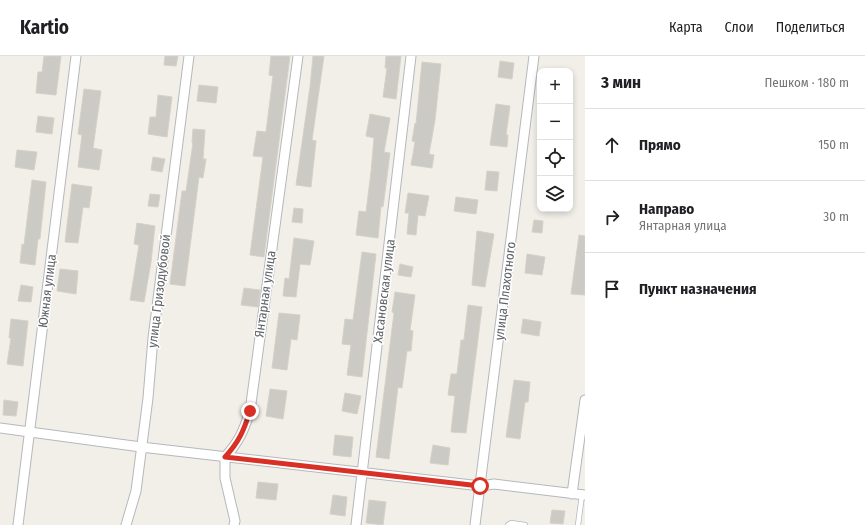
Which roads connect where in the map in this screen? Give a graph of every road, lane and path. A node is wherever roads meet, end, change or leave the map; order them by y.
1 (76, 56) edge
2 (189, 56) edge
3 (298, 56) edge
4 (411, 56) edge
5 (534, 56) edge
6 (585, 400) edge
7 (584, 413) edge
8 (0, 428) edge
9 (30, 432) junction
10 (141, 447) junction
11 (225, 457) junction
12 (363, 472) junction
13 (480, 486) junction
14 (580, 495) edge
15 (18, 525) edge
16 (126, 525) edge
17 (234, 525) edge
18 (356, 525) edge
19 (475, 525) edge
20 (508, 525) edge
21 (525, 525) edge
22 (578, 525) edge

1 - 9 street, Южная улица
2 - 10 street, улица Гризодубовой
3 - 11 street, Янтарная улица
4 - 12 street, Хасановская улица
5 - 13 street, улица Плахотного
6 - 7 street
7 - 14 street
8 - 9 street
9 - 10 street
9 - 15 street, Южная улица
10 - 11 street
10 - 16 street, улица Гризодубовой
11 - 12 street
11 - 17 street
12 - 13 street
12 - 18 street, Хасановская улица
13 - 14 street
13 - 19 street, улица Плахотного
14 - 22 lane
20 - 21 lane

